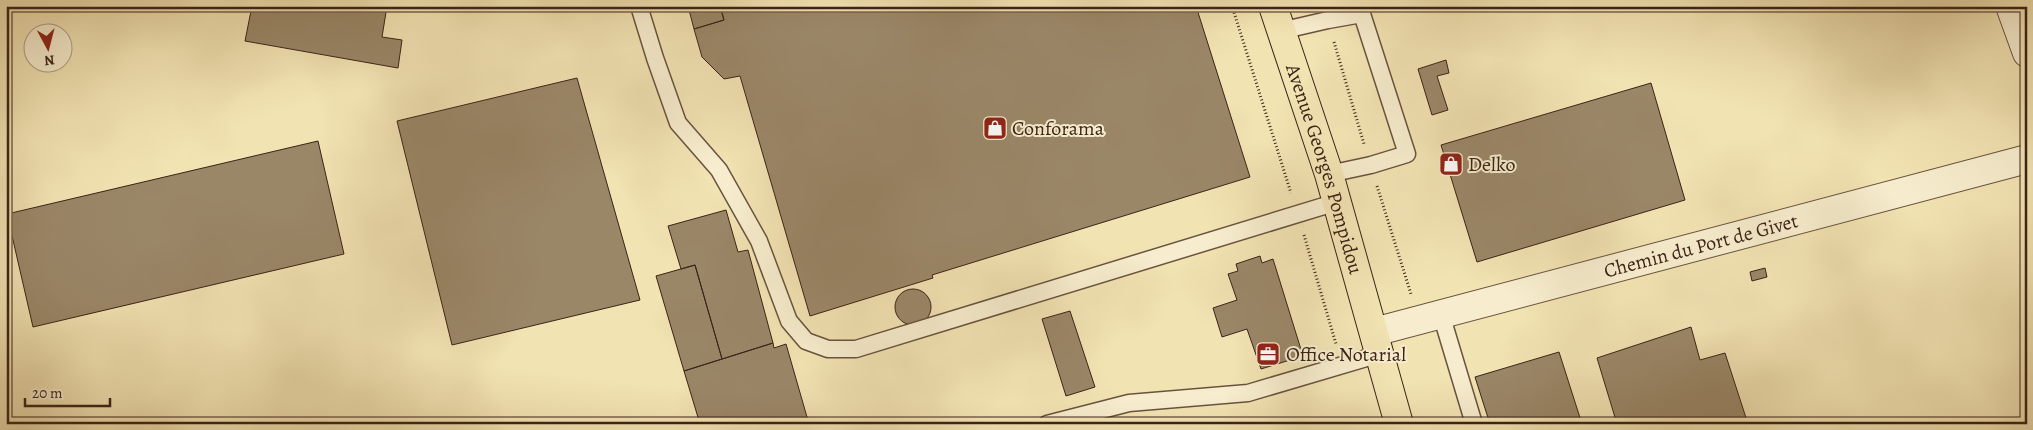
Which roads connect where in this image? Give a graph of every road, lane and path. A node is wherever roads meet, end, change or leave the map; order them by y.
1 (640, 6) edge
2 (1232, 6) edge
3 (2010, 6) edge
4 (1276, 19) edge
5 (2027, 53) edge
6 (2027, 159) edge
7 (1329, 174) junction
8 (1337, 202) junction
9 (1297, 213) junction
10 (1441, 314) junction
11 (1377, 343) junction
12 (1342, 364) junction
13 (1048, 424) edge
14 (1399, 424) edge
15 (1474, 424) edge

1 - 9 lane
2 - 9 path
3 - 5 street
4 - 7 main road, Avenue Georges Pompidou
4 - 7 lane
6 - 10 street, Chemin du Port de Givet
7 - 8 main road, Avenue Georges Pompidou
8 - 9 lane
8 - 11 main road, Avenue Georges Pompidou
9 - 12 path
10 - 11 street, Chemin du Port de Givet
10 - 15 lane
11 - 12 lane
11 - 14 main road, Avenue Georges Pompidou
12 - 13 lane

